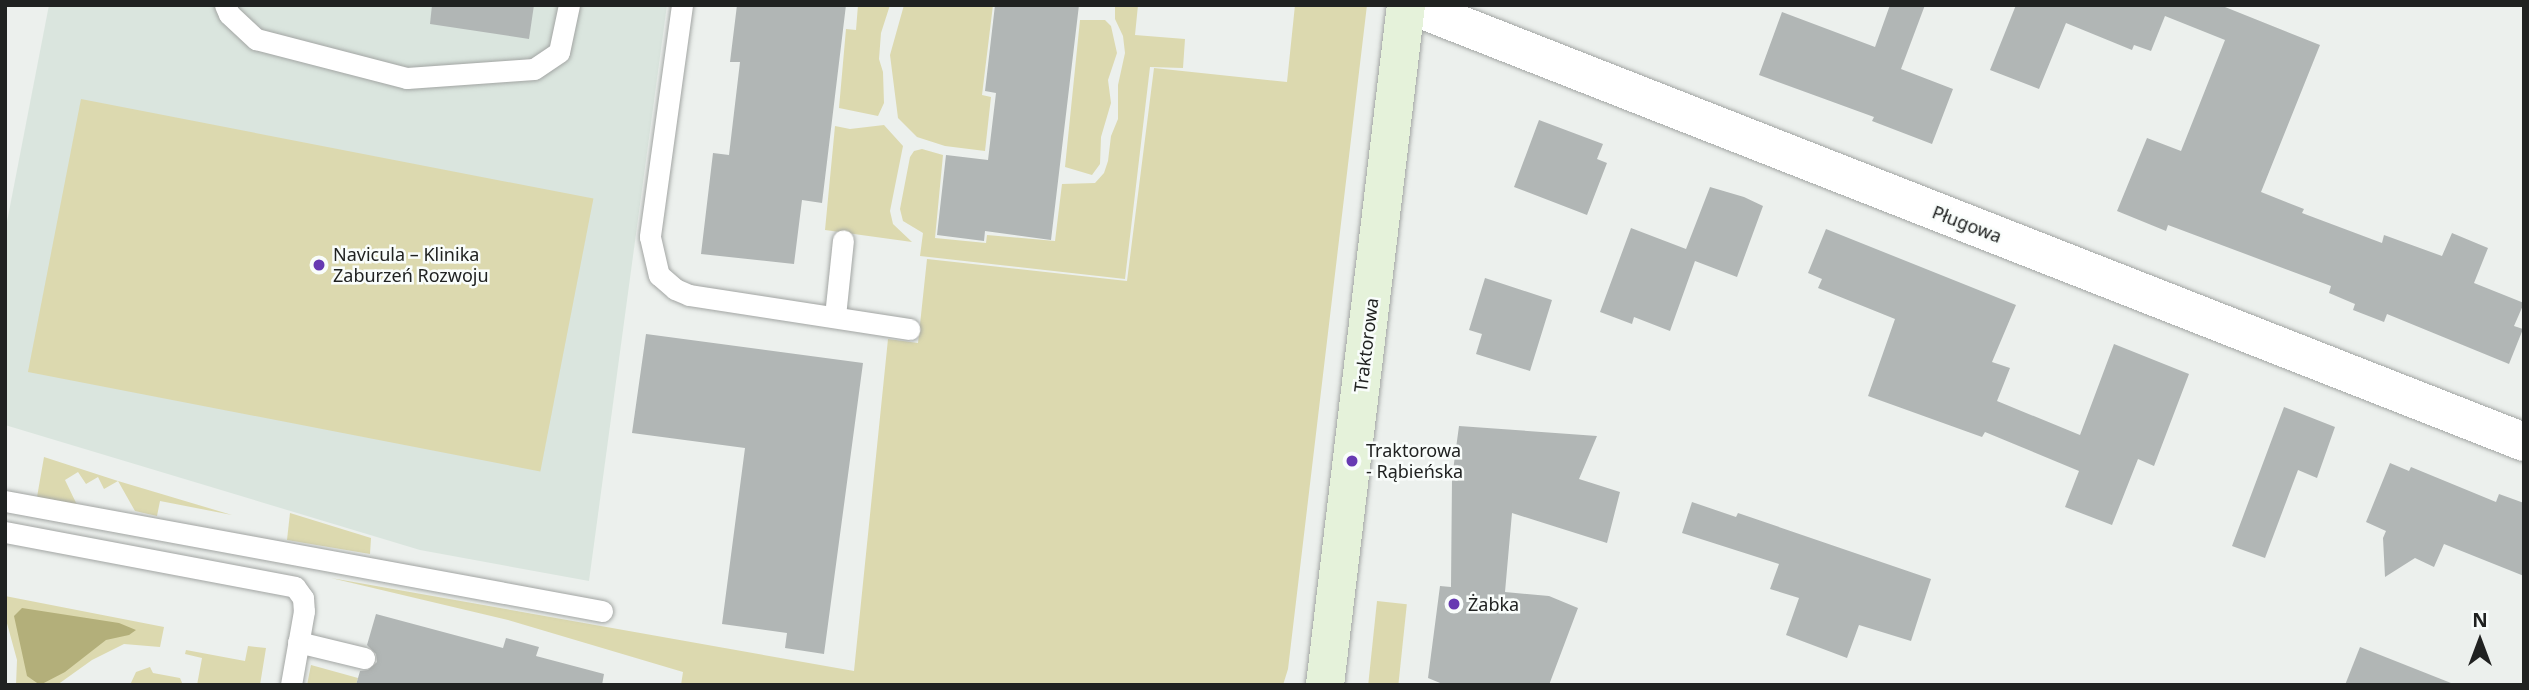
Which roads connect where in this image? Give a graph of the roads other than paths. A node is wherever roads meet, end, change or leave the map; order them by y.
1 (225, 5) edge
2 (569, 5) edge
3 (682, 5) edge
4 (1408, 5) edge
5 (843, 240) dead end
6 (835, 316) junction
7 (909, 328) dead end
8 (2524, 442) edge
9 (5, 501) edge
10 (5, 532) edge
11 (603, 611) dead end
12 (298, 642) junction
13 (364, 658) dead end
14 (291, 685) edge
15 (1325, 685) edge

1 - 2 lane
3 - 6 lane
4 - 8 street, Pługowa
4 - 15 main road, Traktorowa
5 - 6 lane
6 - 7 lane
9 - 11 lane
10 - 12 lane
12 - 13 lane
12 - 14 lane

